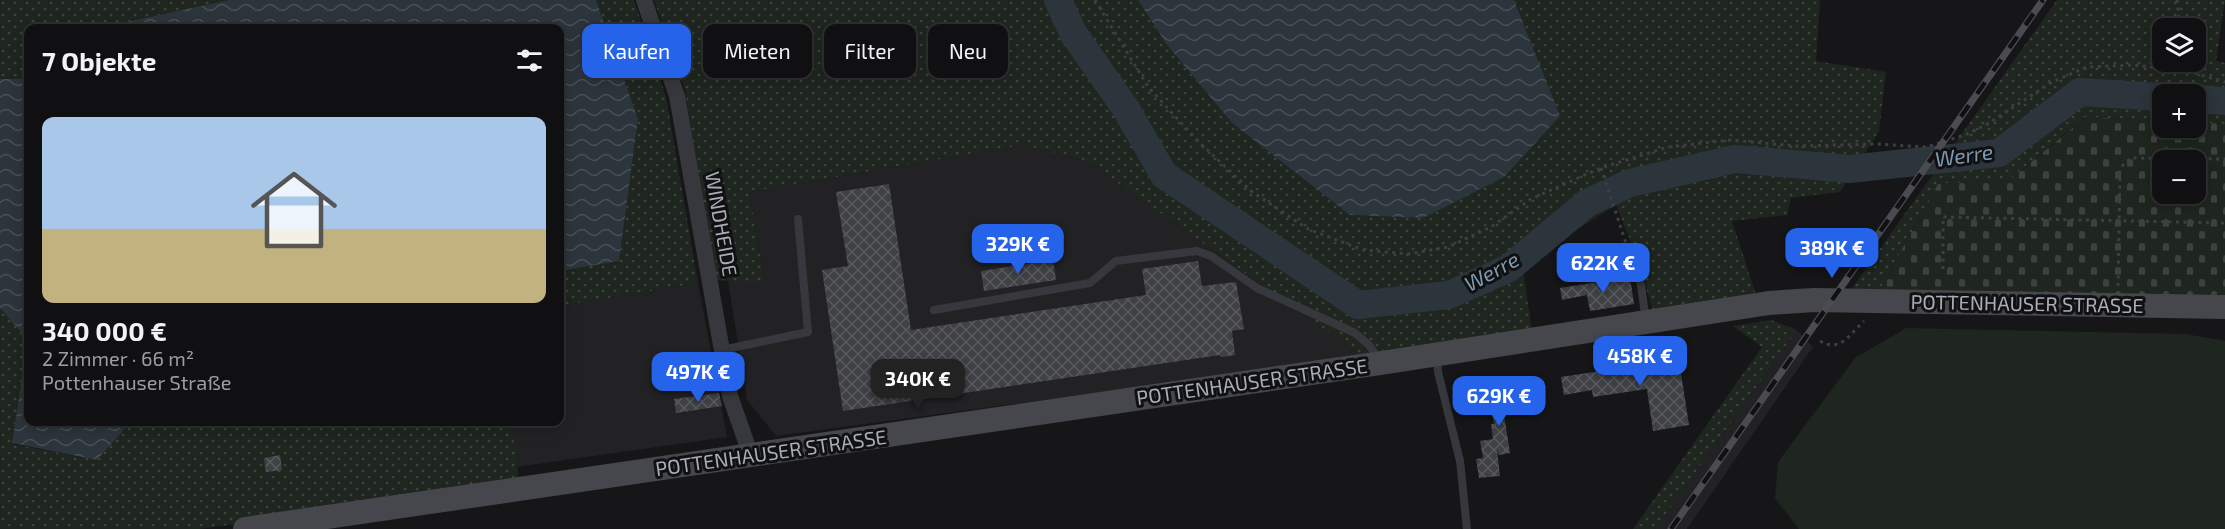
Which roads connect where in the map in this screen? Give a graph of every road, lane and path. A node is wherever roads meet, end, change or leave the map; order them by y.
1 (644, 0) edge
2 (1095, 0) edge
3 (2177, 0) edge
4 (2179, 18) edge
5 (2152, 67) edge
6 (2190, 72) edge
7 (2225, 82) edge
8 (2225, 159) edge
9 (1601, 168) junction
10 (798, 219) dead end
11 (2120, 221) junction
12 (2225, 223) edge
13 (1630, 254) joint
14 (1943, 269) dead end
15 (2117, 305) junction
16 (2225, 307) edge
17 (934, 310) dead end
18 (1646, 321) junction
19 (722, 350) junction
20 (1437, 355) junction
21 (1381, 363) junction
22 (751, 456) junction
23 (320, 524) edge
24 (245, 529) edge
25 (1467, 529) edge

1 - 19 street, WINDHEIDE
2 - 9 path
3 - 4 path
5 - 9 path
6 - 7 path
8 - 11 path
9 - 13 path
10 - 19 lane
11 - 12 path
11 - 14 path
11 - 15 path
13 - 18 lane
15 - 16 street, POTTENHAUSER STRASSE
15 - 18 street, POTTENHAUSER STRASSE
17 - 21 lane
18 - 20 street, POTTENHAUSER STRASSE
19 - 22 street, WINDHEIDE
20 - 21 street, POTTENHAUSER STRASSE
20 - 25 lane
21 - 22 street, POTTENHAUSER STRASSE
22 - 23 street, POTTENHAUSER STRASSE
23 - 24 street, POTTENHAUSER STRASSE

